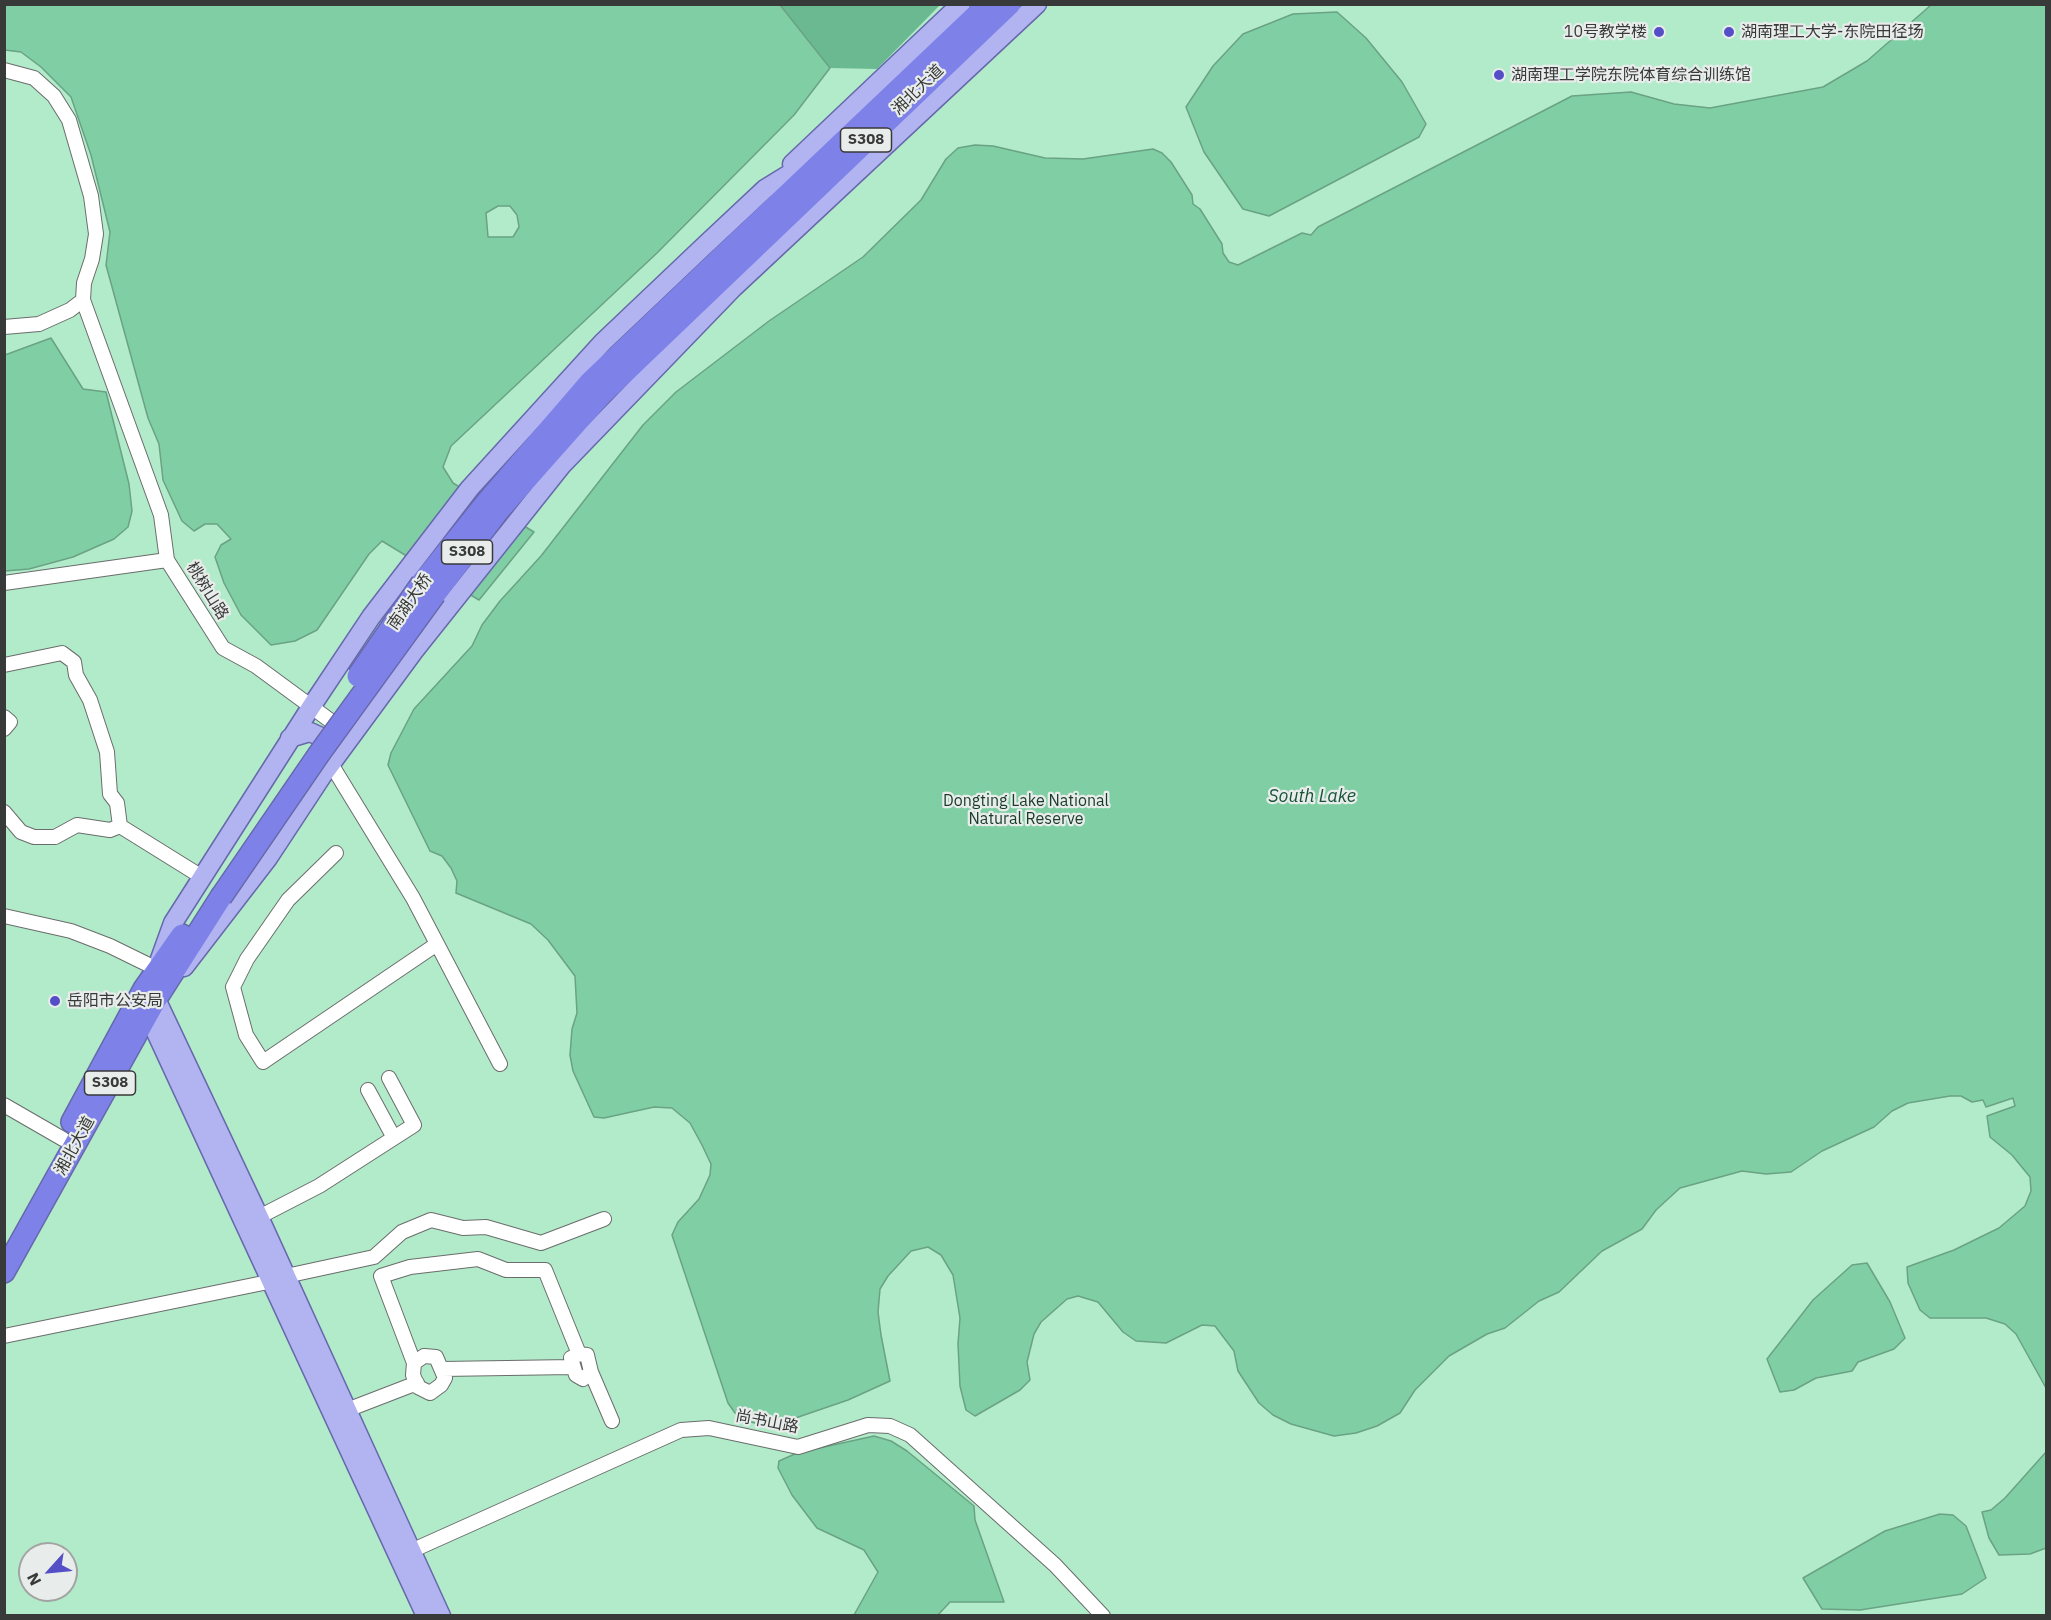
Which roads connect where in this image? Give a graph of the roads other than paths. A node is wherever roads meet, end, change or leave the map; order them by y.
1 (961, 4) edge
2 (988, 4) edge
3 (1010, 4) edge
4 (1037, 4) edge
5 (4, 70) edge
6 (837, 134) junction
7 (839, 176) junction
8 (788, 202) junction
9 (718, 268) junction
10 (83, 300) junction
11 (4, 327) edge
12 (167, 560) junction
13 (4, 582) edge
14 (4, 665) edge
15 (311, 707) junction
16 (4, 717) edge
17 (4, 729) edge
18 (351, 736) junction
19 (290, 738) junction
20 (331, 764) junction
21 (4, 812) edge
22 (120, 826) junction
23 (336, 853) dead end
24 (211, 888) junction
25 (4, 916) edge
26 (438, 944) junction
27 (156, 969) junction
28 (145, 1002) junction
29 (500, 1064) dead end
30 (389, 1078) dead end
31 (368, 1090) dead end
32 (4, 1105) edge
33 (394, 1138) junction
34 (63, 1139) junction
35 (259, 1217) junction
36 (604, 1219) dead end
37 (4, 1244) edge
38 (4, 1272) edge
39 (279, 1278) junction
40 (4, 1336) edge
41 (579, 1354) junction
42 (414, 1363) junction
43 (572, 1367) junction
44 (442, 1369) junction
45 (591, 1372) junction
46 (417, 1383) junction
47 (347, 1410) junction
48 (612, 1421) dead end
49 (411, 1551) junction
50 (426, 1616) edge
51 (441, 1616) edge
52 (1103, 1616) edge

1 - 6 main road
2 - 6 highway, 湘北大道 / S308
3 - 7 highway, 湘北大道 / S308
4 - 7 main road
5 - 10 street
6 - 8 highway, 湘北大道 / S308
6 - 8 main road
7 - 8 highway, 湘北大道 / S308
7 - 8 main road
8 - 9 highway, 湘北大道 / S308
8 - 9 main road
9 - 15 main road
9 - 18 main road
9 - 24 highway, 南湖大桥 / S308, bridge
10 - 11 street
10 - 12 street
12 - 13 street, 桃树山路
12 - 15 street, 桃树山路
14 - 22 street
15 - 18 street, 桃树山路
15 - 19 main road
16 - 17 street
18 - 20 main road
19 - 20 main road
19 - 24 main road
20 - 26 street
20 - 28 main road
21 - 22 street
22 - 24 street
23 - 26 street
24 - 27 highway, 湘北大道 / S308
24 - 28 highway, 湘北大道 / S308
25 - 27 street
26 - 29 street
27 - 28 highway, 湘北大道 / S308
28 - 34 highway, 湘北大道 / S308
28 - 35 main road
28 - 38 highway, 湘北大道 / S308
28 - 39 main road
30 - 33 street
31 - 33 street
32 - 34 street
33 - 35 street
34 - 37 highway, 湘北大道 / S308
35 - 39 main road
36 - 39 street
39 - 40 street
39 - 47 main road
39 - 50 main road
41 - 42 street
41 - 43 street
41 - 45 street
42 - 44 street
42 - 46 street
43 - 44 street
43 - 45 street
44 - 46 street
45 - 48 street
46 - 47 street
47 - 49 main road
49 - 51 main road
49 - 52 street, 尚书山路

